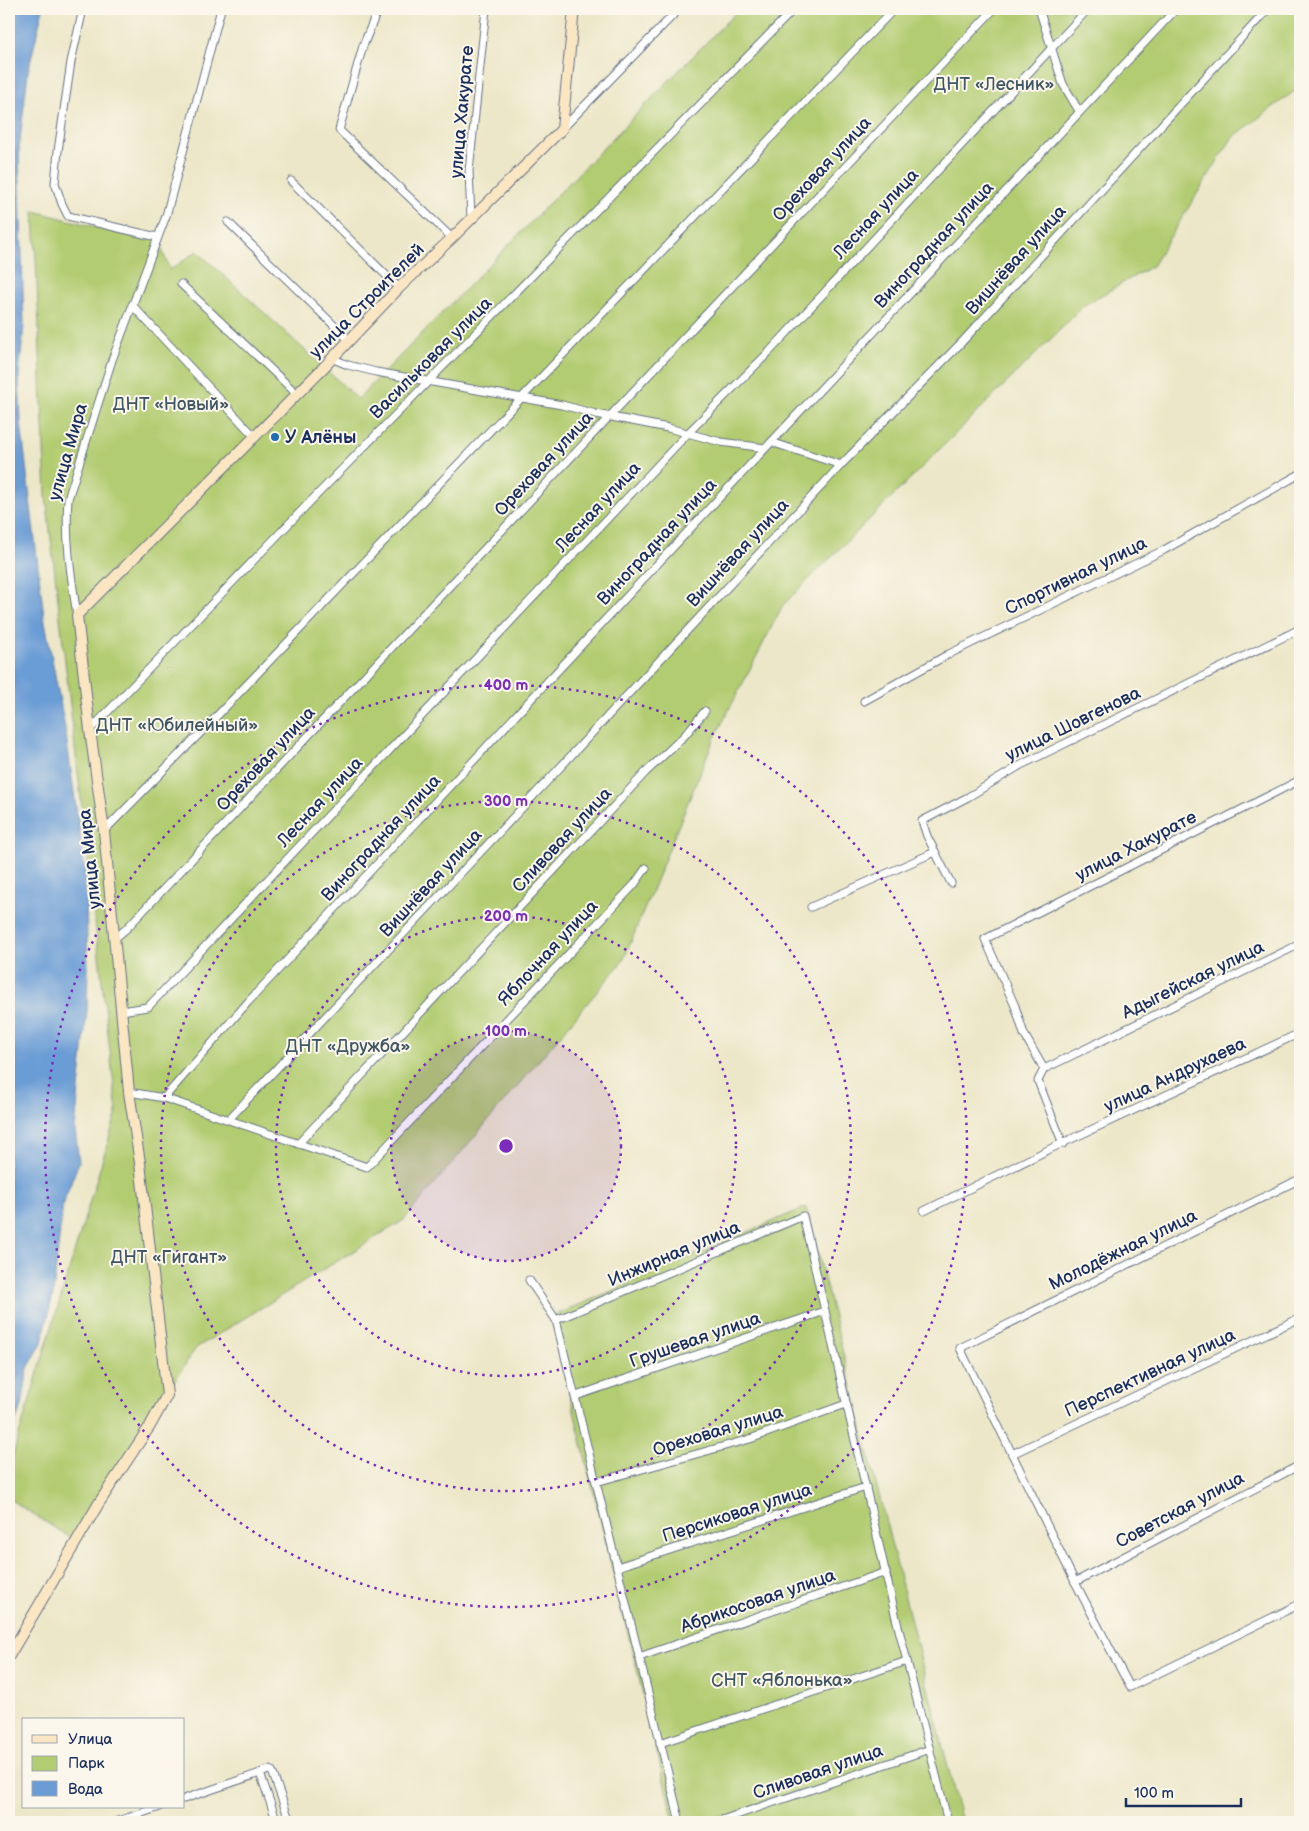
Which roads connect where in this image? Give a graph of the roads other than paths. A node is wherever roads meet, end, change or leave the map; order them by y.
1 (83, 9) edge
2 (221, 9) edge
3 (378, 9) edge
4 (486, 9) edge
5 (574, 9) edge
6 (680, 9) edge
7 (794, 9) edge
8 (894, 9) edge
9 (994, 9) edge
10 (1039, 9) edge
11 (1088, 9) edge
12 (1176, 9) edge
13 (1268, 9) edge
14 (1052, 47) junction
15 (1080, 111) junction
16 (562, 129) junction
17 (291, 181) dead end
18 (471, 218) junction
19 (228, 222) dead end
20 (157, 237) junction
21 (452, 238) junction
22 (180, 284) dead end
23 (399, 288) junction
24 (132, 305) junction
25 (349, 340) junction
26 (331, 358) junction
27 (430, 381) junction
28 (297, 394) junction
29 (521, 398) junction
30 (610, 416) junction
31 (688, 433) junction
32 (255, 437) junction
33 (768, 445) junction
34 (841, 465) junction
35 (1300, 474) edge
36 (77, 615) junction
37 (1300, 629) edge
38 (864, 702) dead end
39 (705, 711) dead end
40 (90, 730) junction
41 (1300, 780) edge
42 (104, 831) junction
43 (936, 852) junction
44 (646, 868) dead end
45 (952, 882) dead end
46 (811, 907) dead end
47 (115, 938) junction
48 (1300, 944) edge
49 (121, 1011) junction
50 (1300, 1033) edge
51 (1044, 1069) junction
52 (129, 1092) junction
53 (164, 1098) junction
54 (229, 1119) junction
55 (298, 1144) junction
56 (1063, 1144) junction
57 (1300, 1179) edge
58 (924, 1212) dead end
59 (529, 1280) dead end
60 (825, 1311) junction
61 (1300, 1318) edge
62 (556, 1320) junction
63 (576, 1396) junction
64 (846, 1404) junction
65 (1012, 1454) junction
66 (1300, 1464) edge
67 (596, 1482) junction
68 (866, 1487) junction
69 (617, 1567) junction
70 (886, 1572) junction
71 (1074, 1582) junction
72 (1300, 1604) edge
73 (9, 1656) edge
74 (639, 1657) junction
75 (907, 1661) junction
76 (660, 1743) junction
77 (930, 1750) junction
78 (260, 1772) junction
79 (185, 1799) edge
80 (157, 1808) edge
81 (115, 1822) edge
82 (277, 1822) edge
83 (290, 1822) edge
84 (680, 1822) edge
85 (716, 1822) edge
86 (948, 1822) edge

1 - 20 street
2 - 20 street, улица Мира
3 - 21 street
4 - 18 street, улица Хакурате
5 - 16 street
6 - 16 street, улица Строителей
7 - 27 street, Васильковая улица
8 - 29 street
9 - 30 street, Ореховая улица
10 - 14 street
11 - 14 street, Лесная улица
12 - 15 street, Виноградная улица
13 - 34 street, Вишнёвая улица
14 - 15 street
14 - 31 street, Лесная улица
15 - 33 street, Виноградная улица
16 - 18 street, улица Строителей
17 - 23 street
18 - 21 street, улица Строителей
19 - 25 street
20 - 24 street, улица Мира
21 - 23 street, улица Строителей
22 - 28 street
23 - 25 street, улица Строителей
24 - 32 street
24 - 36 street, улица Мира
25 - 26 street, улица Строителей
26 - 27 street
26 - 28 street, улица Строителей
27 - 29 street
27 - 40 street, Васильковая улица
28 - 32 street, улица Строителей
29 - 30 street
29 - 42 street
30 - 31 street
30 - 47 street, Ореховая улица
31 - 33 street
31 - 49 street, Лесная улица
32 - 36 street, улица Строителей
33 - 34 street
33 - 53 street, Виноградная улица
34 - 54 street, Вишнёвая улица
35 - 38 street, Спортивная улица
36 - 40 street, улица Мира
37 - 43 street, улица Шовгенова
39 - 55 street, Сливовая улица
40 - 42 street, улица Мира
41 - 51 street, улица Хакурате
42 - 47 street, улица Мира
43 - 45 street, улица Шовгенова
43 - 46 street
44 - 55 street, Яблочная улица
47 - 49 street, улица Мира
48 - 51 street, Адыгейская улица
49 - 52 street, улица Мира
50 - 56 street, улица Андрухаева
51 - 56 street
52 - 53 street
52 - 73 street, улица Мира
53 - 54 street
54 - 55 street
56 - 58 street, улица Андрухаева
57 - 65 street, Молодёжная улица
59 - 62 street
60 - 62 street, Инжирная улица
60 - 63 street, Грушевая улица
60 - 64 street
61 - 65 street, Перспективная улица
62 - 63 street
63 - 67 street
64 - 67 street, Ореховая улица
64 - 68 street
65 - 71 street
66 - 71 street, Советская улица
67 - 69 street
68 - 69 street, Персиковая улица
68 - 70 street
69 - 74 street
70 - 74 street, Абрикосовая улица
70 - 75 street
71 - 72 street
74 - 76 street
75 - 76 street
75 - 77 street
76 - 84 street
77 - 85 street, Сливовая улица
77 - 86 street
78 - 79 street
78 - 82 street
78 - 83 street
80 - 81 street

